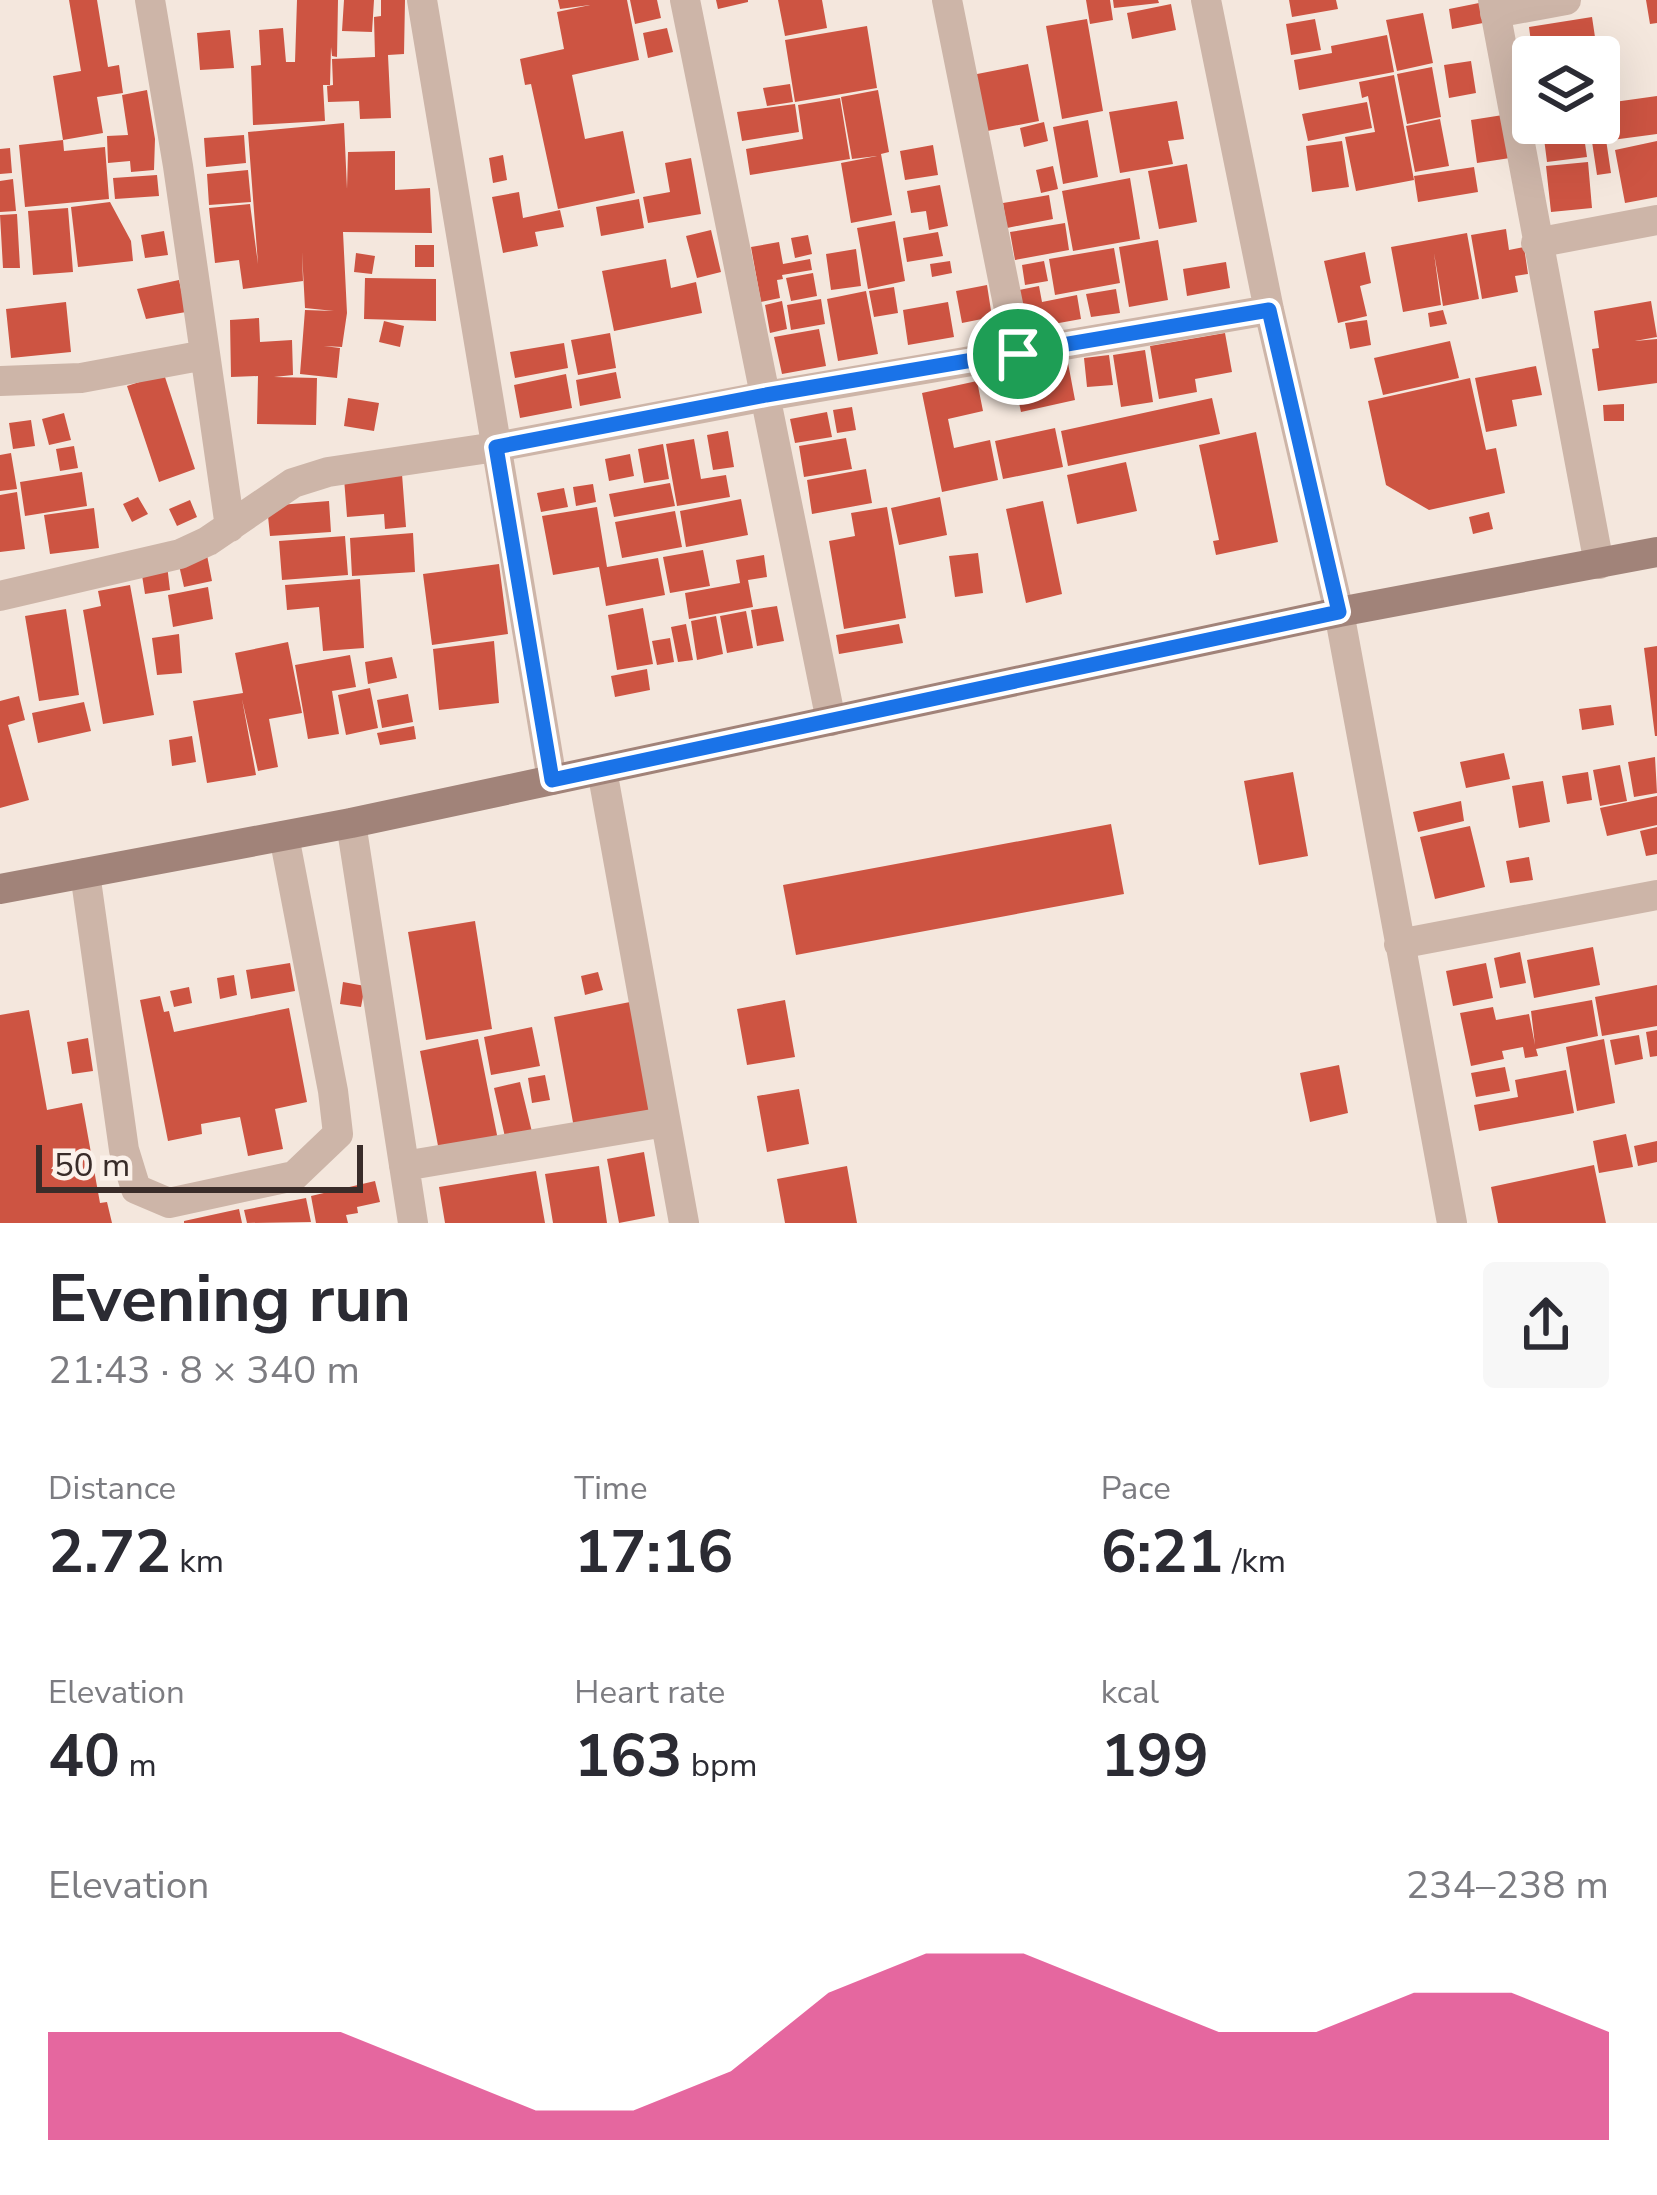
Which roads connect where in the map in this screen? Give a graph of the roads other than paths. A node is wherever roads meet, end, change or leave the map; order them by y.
1 (149, 0) edge
2 (422, 0) edge
3 (686, 0) edge
4 (947, 0) edge
5 (1206, 0) edge
6 (1566, 0) edge
7 (1494, 7) edge
8 (1657, 220) edge
9 (1536, 244) junction
10 (1269, 310) junction
11 (1018, 354) junction
12 (205, 355) junction
13 (0, 381) edge
14 (766, 395) junction
15 (496, 447) junction
16 (230, 527) junction
17 (1657, 552) edge
18 (1599, 564) junction
19 (0, 596) edge
20 (1339, 612) junction
21 (831, 722) junction
22 (602, 770) junction
23 (552, 780) junction
24 (351, 823) junction
25 (284, 836) junction
26 (85, 873) junction
27 (0, 889) edge
28 (1657, 896) edge
29 (1399, 944) junction
30 (665, 1122) junction
31 (404, 1166) junction
32 (413, 1223) edge
33 (683, 1223) edge
34 (1452, 1223) edge

1 - 12 street
2 - 15 street
3 - 14 street
4 - 11 street
5 - 10 street
6 - 7 street
7 - 9 street
8 - 9 street
9 - 18 street
10 - 11 street
10 - 20 street
11 - 14 street
12 - 13 street
12 - 16 street
14 - 15 street
14 - 21 street
15 - 16 street
15 - 23 street
16 - 19 street
17 - 18 street
18 - 20 street
20 - 21 street
20 - 29 street
21 - 22 street
22 - 23 street
22 - 30 street
23 - 24 street
24 - 25 street
24 - 31 street
25 - 26 street
25 - 26 street
26 - 27 street
28 - 29 street
29 - 34 street
30 - 31 street
30 - 33 street
31 - 32 street

